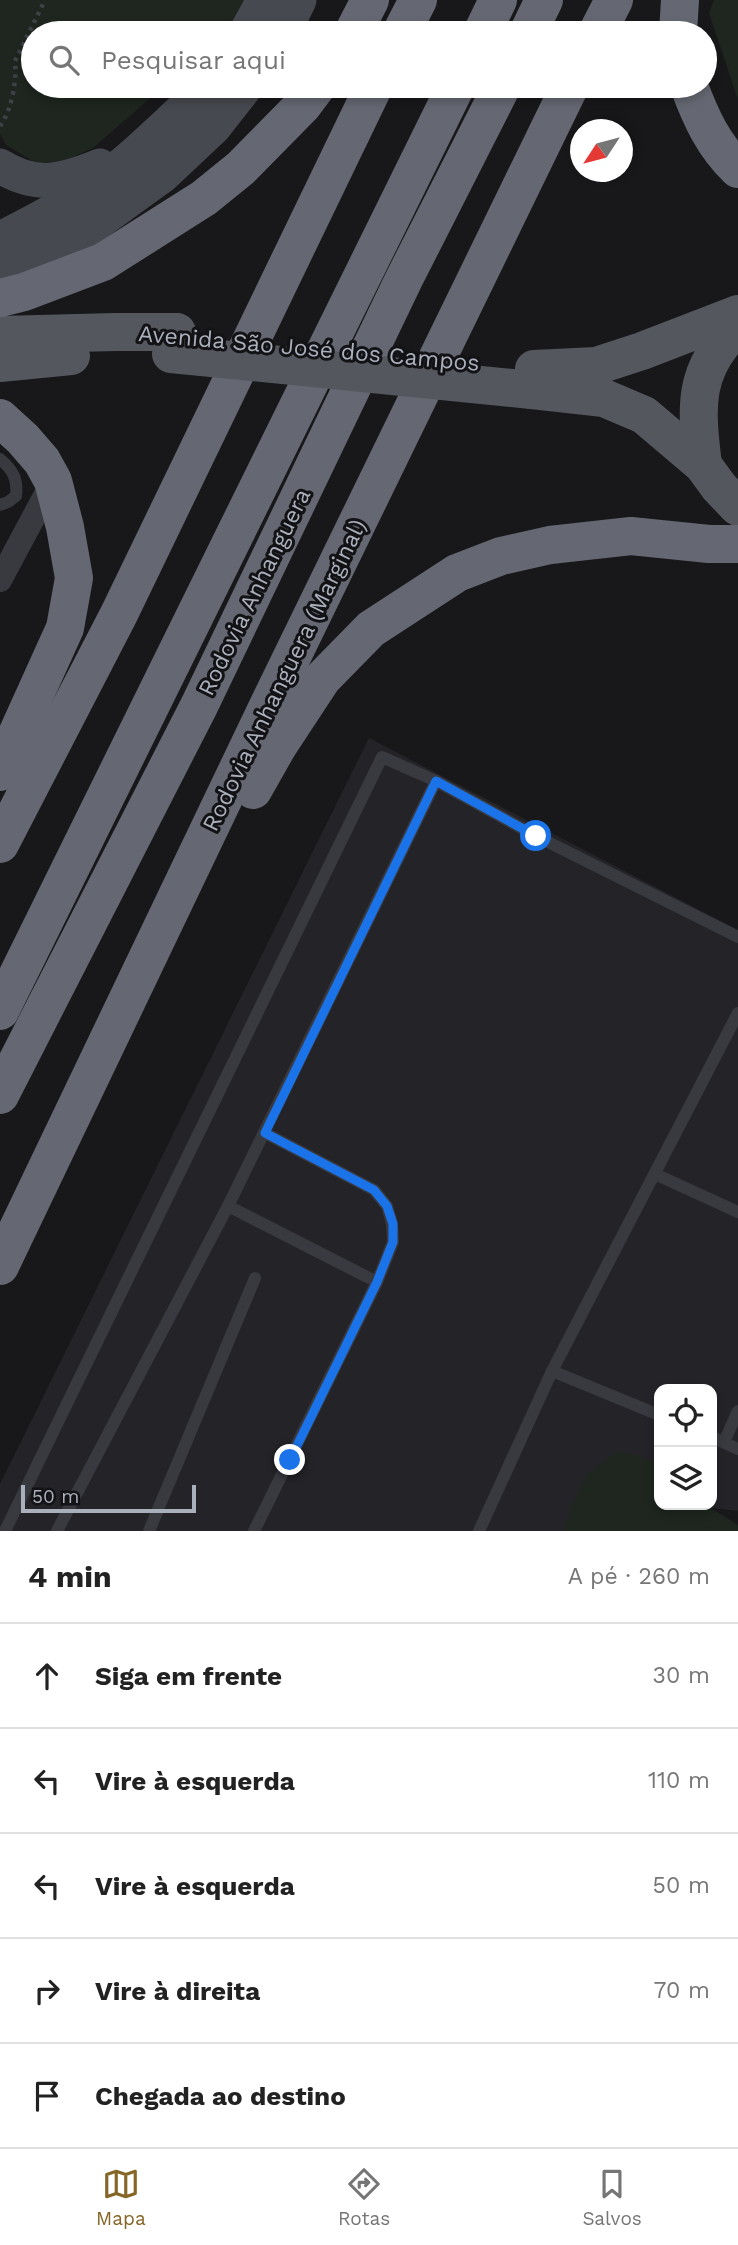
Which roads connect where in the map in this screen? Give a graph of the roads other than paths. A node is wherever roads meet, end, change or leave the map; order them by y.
1 (264, 0) edge
2 (299, 0) edge
3 (370, 0) edge
4 (418, 0) edge
5 (498, 0) edge
6 (544, 0) edge
7 (614, 0) edge
8 (680, 0) edge
9 (253, 21) edge
10 (289, 21) edge
11 (359, 21) edge
12 (407, 21) edge
13 (487, 21) edge
14 (534, 21) edge
15 (603, 21) edge
16 (679, 21) edge
17 (196, 98) edge
18 (237, 98) edge
19 (308, 98) edge
20 (368, 98) edge
21 (450, 98) edge
22 (496, 98) edge
23 (564, 98) edge
24 (694, 98) edge
25 (139, 150) junction
26 (0, 166) edge
27 (738, 169) edge
28 (0, 239) edge
29 (0, 266) edge
30 (0, 298) edge
31 (738, 314) edge
32 (738, 326) edge
33 (0, 335) edge
34 (174, 343) junction
35 (0, 363) edge
36 (533, 380) junction
37 (0, 418) edge
38 (0, 459) edge
39 (703, 465) junction
40 (53, 481) junction
41 (0, 505) edge
42 (738, 506) edge
43 (738, 544) edge
44 (0, 580) edge
45 (0, 772) edge
46 (436, 781) junction
47 (0, 844) edge
48 (738, 937) edge
49 (0, 1011) edge
50 (738, 1013) edge
51 (104, 1050) junction
52 (0, 1095) edge
53 (265, 1133) junction
54 (654, 1174) junction
55 (228, 1206) junction
56 (738, 1212) edge
57 (0, 1266) edge
58 (255, 1278) dead end
59 (377, 1282) junction
60 (552, 1371) junction
61 (738, 1411) edge
62 (654, 1413) edge
63 (718, 1439) edge
64 (738, 1449) edge
65 (5, 1531) edge
66 (57, 1531) edge
67 (149, 1531) edge
68 (254, 1531) edge
69 (479, 1531) edge

1 - 9 street
2 - 10 street
3 - 11 highway
4 - 12 highway
5 - 13 highway
6 - 14 highway
7 - 15 highway
8 - 16 highway
17 - 25 street
18 - 29 street
19 - 30 highway
20 - 47 highway
21 - 49 highway, Rodovia Anhanguera
22 - 52 highway, Rodovia Anhanguera
23 - 51 highway, Rodovia Anhanguera (Marginal)
24 - 27 highway
25 - 26 street
25 - 28 street
31 - 36 main road
32 - 39 main road
33 - 34 main road, Avenida São José dos Campos
34 - 35 main road, Avenida São José dos Campos
34 - 36 main road, Avenida São José dos Campos, bridge
36 - 39 main road
37 - 40 highway
38 - 41 lane
39 - 42 main road
40 - 44 street
40 - 45 highway
43 - 51 highway
46 - 48 lane
46 - 53 lane
46 - 65 lane
50 - 54 lane
51 - 57 highway, Rodovia Anhanguera (Marginal)
53 - 55 lane
53 - 59 lane
54 - 56 lane
54 - 60 lane
55 - 59 lane
55 - 66 lane
58 - 67 lane
59 - 68 lane
60 - 62 lane
60 - 69 lane
61 - 63 lane
63 - 64 lane

